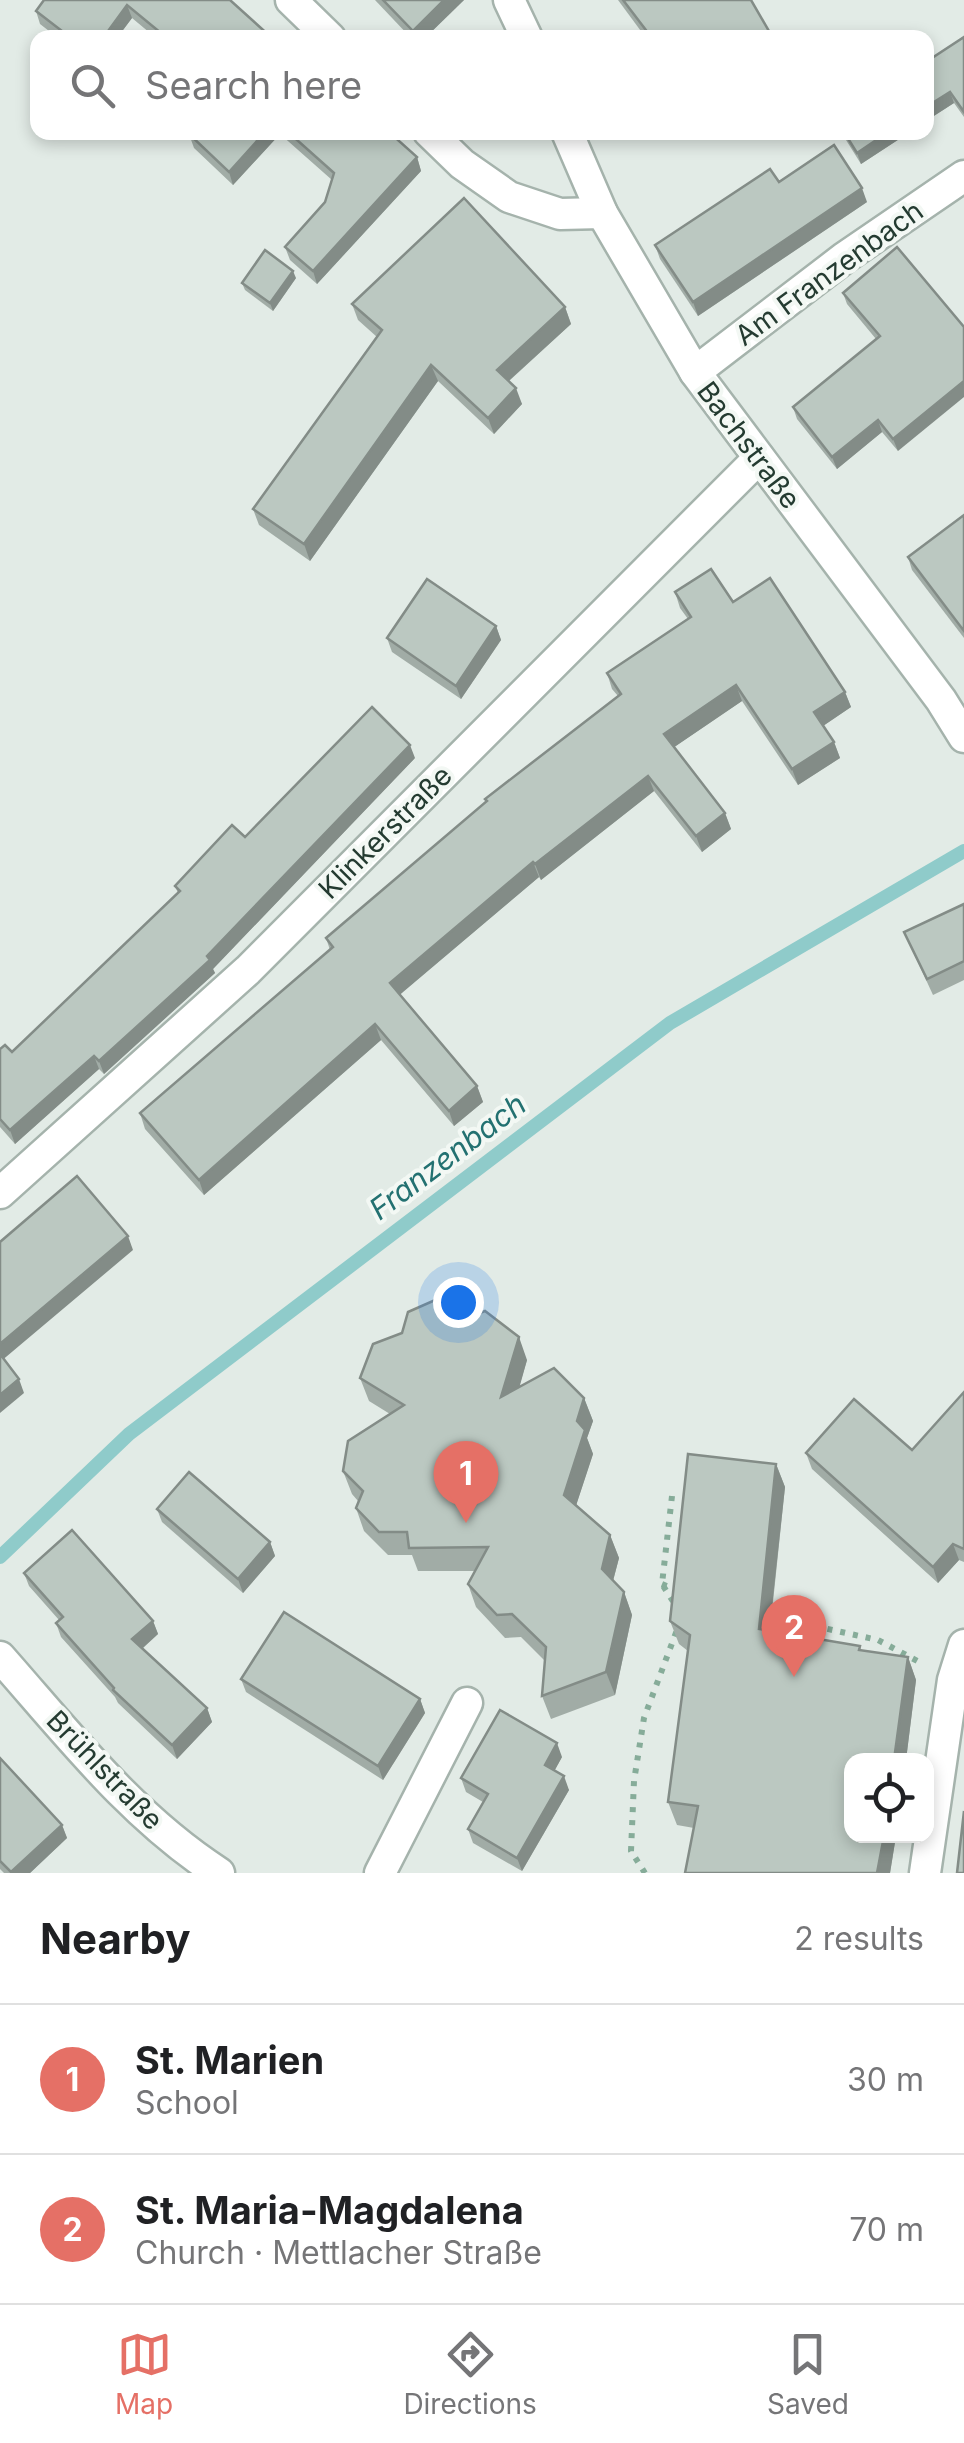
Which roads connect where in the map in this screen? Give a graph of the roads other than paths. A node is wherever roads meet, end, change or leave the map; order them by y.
1 (291, 0) edge
2 (509, 0) edge
3 (322, 30) edge
4 (523, 30) edge
5 (438, 140) edge
6 (570, 140) edge
7 (964, 176) edge
8 (602, 213) junction
9 (695, 372) junction
10 (758, 458) junction
11 (964, 737) edge
12 (0, 1193) edge
13 (964, 1645) edge
14 (0, 1657) edge
15 (467, 1703) dead end
16 (952, 1769) edge
17 (220, 1873) edge
18 (380, 1873) edge
19 (925, 1873) edge

1 - 3 street
2 - 4 street
5 - 8 street
6 - 8 street, Bachstraße
7 - 9 street, Am Franzenbach
8 - 9 street, Bachstraße
9 - 10 street, Bachstraße
10 - 11 street, Bachstraße
10 - 12 street, Klinkerstraße
13 - 16 street
14 - 17 street, Brühlstraße
15 - 18 street
16 - 19 street

